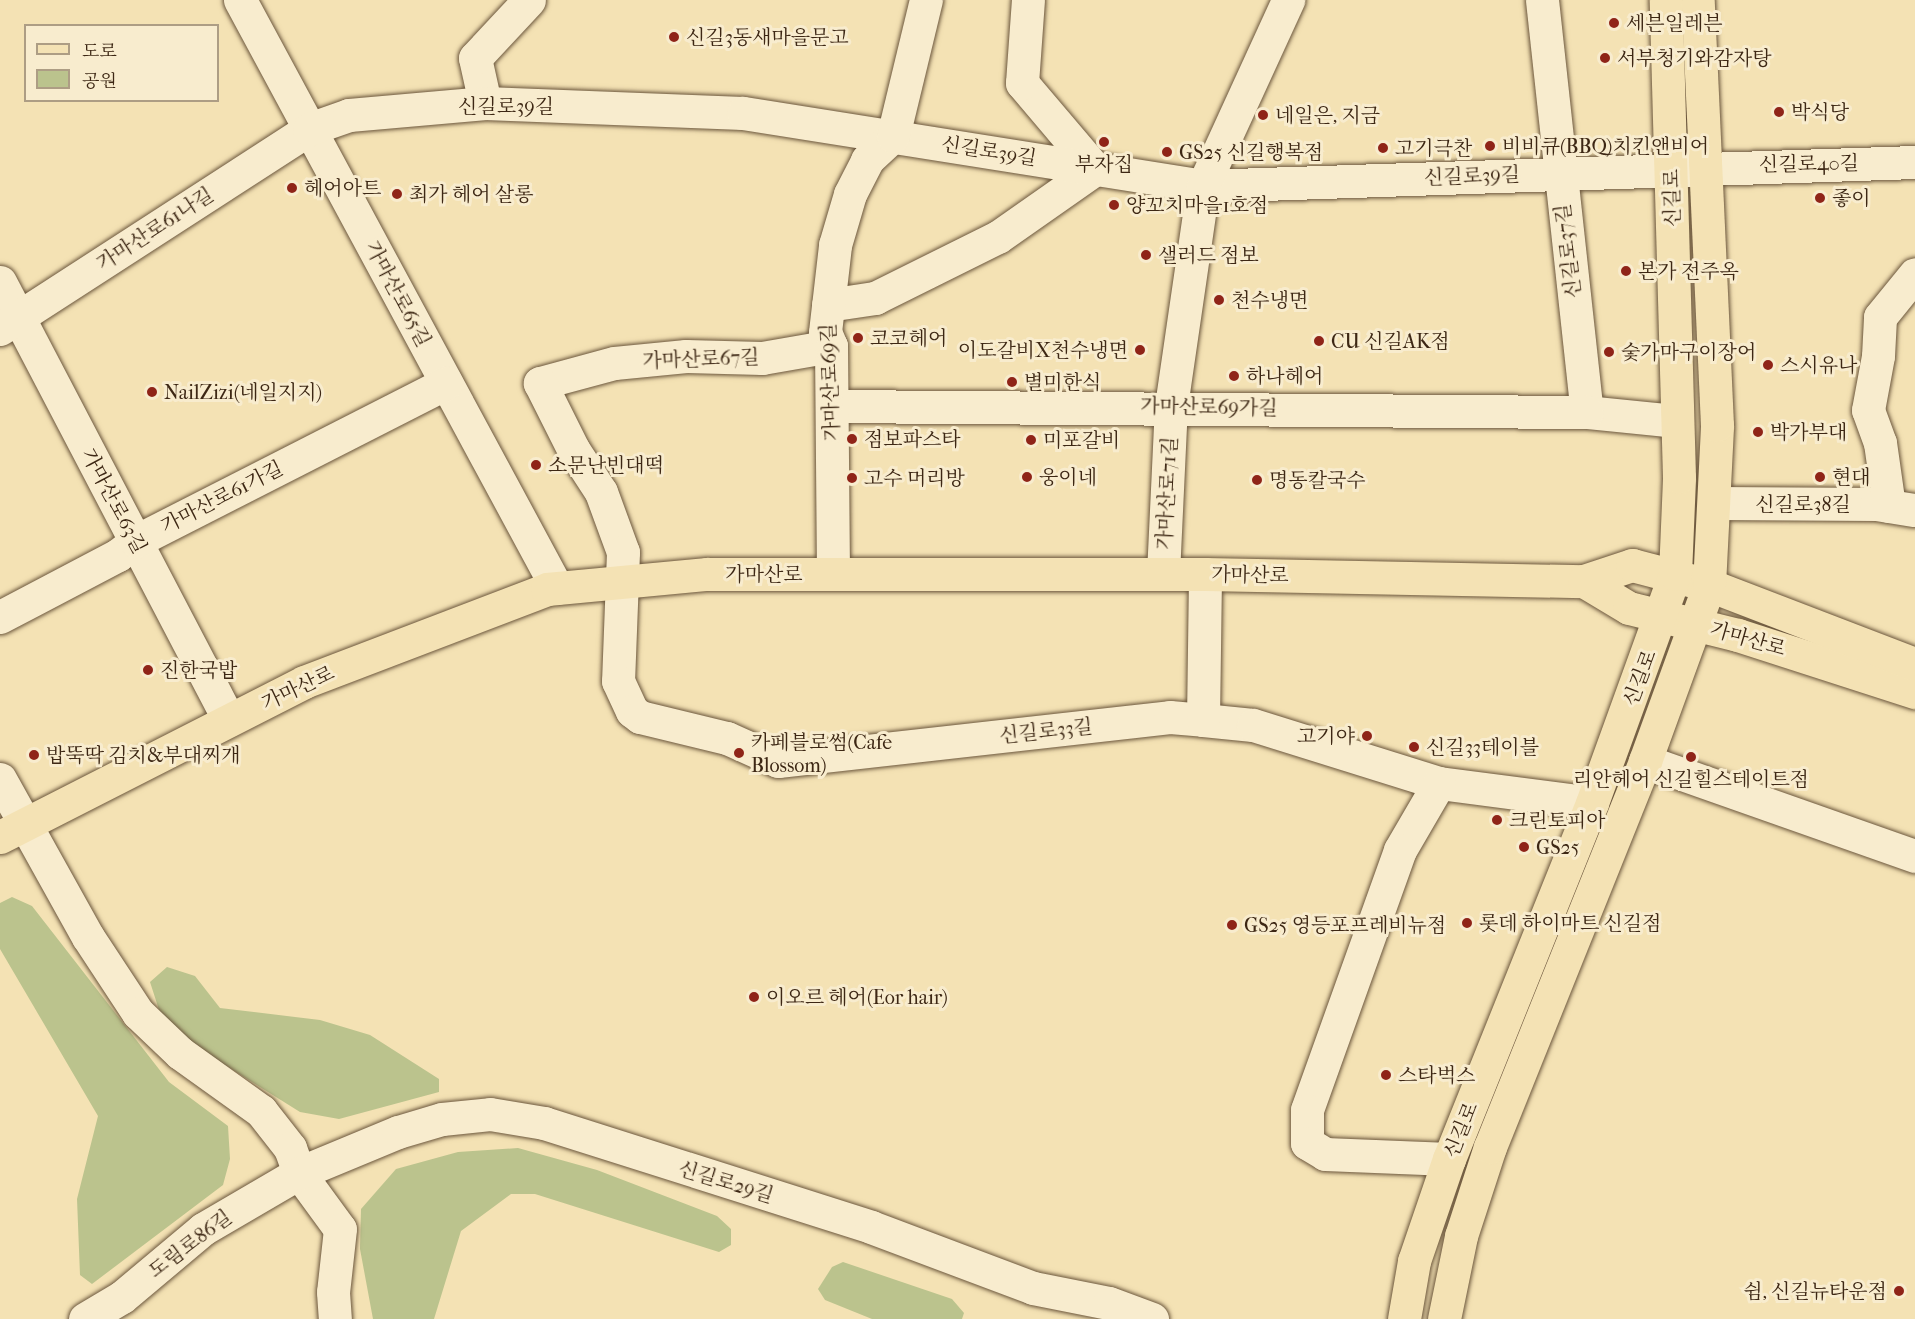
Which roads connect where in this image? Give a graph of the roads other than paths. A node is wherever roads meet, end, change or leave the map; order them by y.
1 (240, 0) edge
2 (529, 0) edge
3 (926, 0) edge
4 (1028, 0) edge
5 (1288, 0) edge
6 (1542, 0) edge
7 (1666, 0) edge
8 (1698, 0) edge
9 (485, 103) junction
10 (309, 129) junction
11 (893, 136) junction
12 (1915, 162) edge
13 (1704, 167) junction
14 (1671, 168) junction
15 (1095, 169) junction
16 (1559, 172) junction
17 (1203, 186) junction
18 (1915, 274) edge
19 (0, 282) edge
20 (828, 305) junction
21 (9, 323) edge
22 (831, 346) junction
23 (446, 383) junction
24 (832, 406) junction
25 (1171, 406) junction
26 (1587, 412) junction
27 (1677, 421) junction
28 (1716, 503) junction
29 (1902, 508) edge
30 (136, 542) junction
31 (833, 574) junction
32 (1163, 574) junction
33 (1205, 574) junction
34 (1675, 574) junction
35 (1584, 581) junction
36 (623, 582) junction
37 (1709, 585) junction
38 (557, 588) junction
39 (1663, 615) junction
40 (0, 617) edge
41 (1697, 624) junction
42 (1915, 664) edge
43 (1915, 692) edge
44 (229, 720) junction
45 (1203, 720) junction
46 (1645, 761) junction
47 (0, 779) edge
48 (1439, 783) junction
49 (1592, 803) junction
50 (13, 831) edge
51 (1915, 856) edge
52 (1449, 1159) junction
53 (299, 1173) junction
54 (85, 1319) edge
55 (335, 1319) edge
56 (1152, 1319) edge
57 (1404, 1319) edge
58 (1444, 1319) edge

1 - 10 street, 가마산로65길
2 - 9 street
3 - 11 street
4 - 15 street
5 - 17 street, 가마산로71길
6 - 16 street, 신길로37길
7 - 14 main road, 신길로
8 - 13 main road, 신길로
9 - 10 street, 신길로39길
9 - 11 street, 신길로39길
10 - 21 street, 가마산로61나길
10 - 23 street, 가마산로65길
11 - 15 street, 신길로39길
11 - 20 street, 가마산로69길
12 - 13 street, 신길로40길
13 - 14 street, 신길로40길
13 - 28 main road, 신길로
14 - 16 street, 신길로39길
14 - 27 main road, 신길로
15 - 17 street, 신길로39길
15 - 20 street
16 - 17 street, 신길로39길
16 - 26 street, 신길로37길
17 - 25 street, 가마산로71길
18 - 29 street, 신길로38길
19 - 21 street, 가마산로63길
20 - 22 street, 가마산로69길
21 - 30 street, 가마산로63길
22 - 24 street, 가마산로69길
22 - 36 street, 가마산로67길
23 - 30 street, 가마산로61가길
23 - 38 street, 가마산로65길
24 - 25 street, 가마산로69가길
24 - 31 street, 가마산로69길
25 - 26 street, 가마산로69가길
25 - 32 street, 가마산로71길
26 - 27 street
27 - 34 main road, 신길로
28 - 29 street, 신길로38길
28 - 37 main road, 신길로
30 - 40 street, 가마산로61가길
30 - 44 street, 가마산로63길
31 - 32 main road, 가마산로
31 - 36 main road, 가마산로
32 - 33 main road, 가마산로
33 - 35 main road, 가마산로
33 - 45 street
34 - 35 main road, 가마산로
34 - 37 main road, 가마산로
34 - 39 main road, 신길로
35 - 39 main road, 가마산로
36 - 38 main road, 가마산로
36 - 45 street, 신길로33길
37 - 41 main road, 신길로
37 - 42 main road, 가마산로
38 - 44 main road, 가마산로
39 - 41 main road, 가마산로
39 - 49 main road, 신길로
41 - 43 main road, 가마산로
41 - 46 main road, 신길로
44 - 50 main road, 가마산로
45 - 48 street, 신길로33길
46 - 51 street
46 - 58 main road, 신길로
47 - 50 street
48 - 49 street, 신길로33길
48 - 52 street
49 - 52 main road, 신길로
50 - 53 street
52 - 57 main road, 신길로
53 - 54 street, 도림로86길
53 - 55 street
53 - 56 street, 신길로29길

